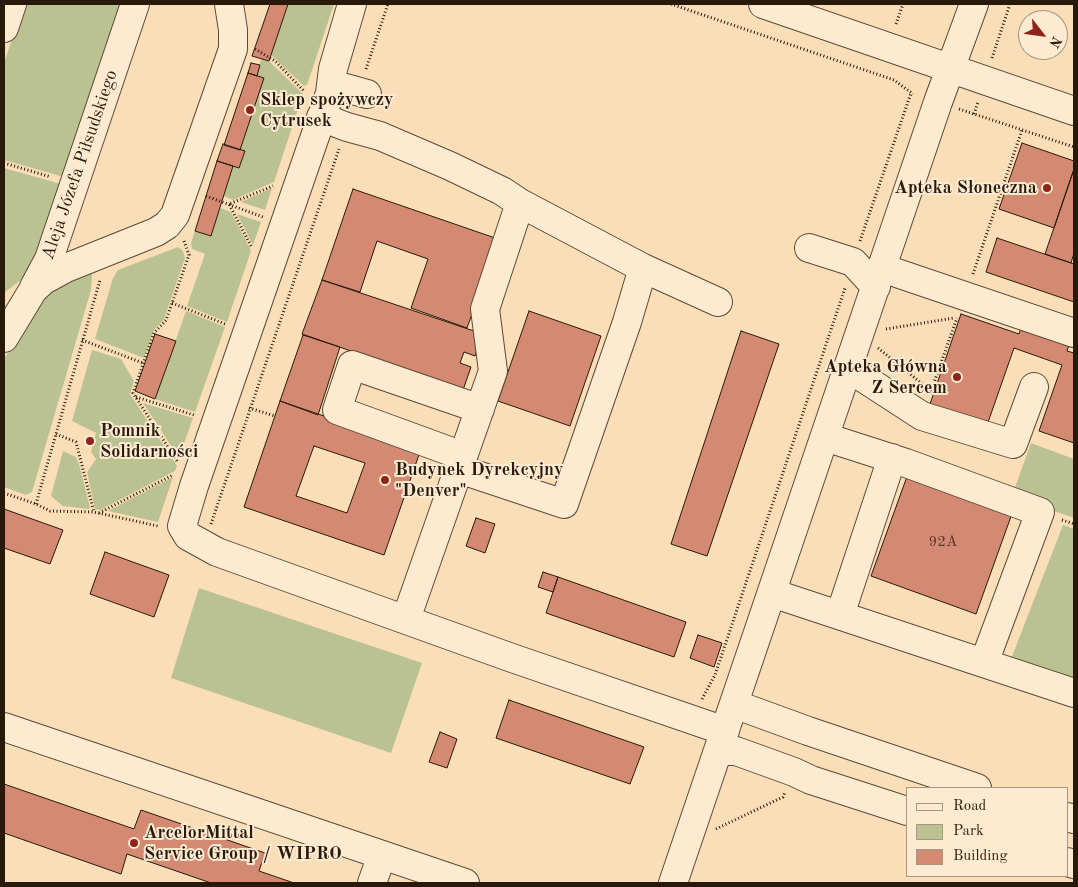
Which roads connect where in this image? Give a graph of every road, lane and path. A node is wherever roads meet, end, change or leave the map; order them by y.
1 (12, 4) edge
2 (136, 4) edge
3 (228, 4) edge
4 (352, 4) edge
5 (388, 4) edge
6 (671, 4) edge
7 (763, 4) edge
8 (974, 4) edge
9 (4, 28) edge
10 (250, 45) dead end
11 (952, 69) junction
12 (316, 88) junction
13 (362, 93) joint
14 (911, 93) junction
15 (938, 102) junction
16 (313, 108) junction
17 (1074, 111) edge
18 (347, 127) junction
19 (1022, 130) junction
20 (1074, 147) edge
21 (4, 163) edge
22 (54, 178) dead end
23 (274, 192) dead end
24 (200, 194) dead end
25 (520, 203) junction
26 (229, 204) junction
27 (262, 226) dead end
28 (182, 236) dead end
29 (256, 243) dead end
30 (810, 248) dead end
31 (108, 251) junction
32 (853, 262) junction
33 (643, 268) junction
34 (882, 270) junction
35 (33, 290) junction
36 (718, 302) dead end
37 (172, 303) junction
38 (961, 307) junction
39 (4, 310) edge
40 (228, 326) dead end
41 (831, 328) junction
42 (860, 333) junction
43 (1074, 333) edge
44 (4, 338) edge
45 (82, 340) junction
46 (143, 364) junction
47 (848, 368) junction
48 (1034, 387) dead end
49 (931, 391) junction
50 (135, 397) junction
51 (480, 409) junction
52 (197, 416) dead end
53 (922, 416) junction
54 (56, 434) junction
55 (825, 437) junction
56 (183, 458) dead end
57 (892, 458) junction
58 (461, 462) junction
59 (175, 481) dead end
60 (4, 493) edge
61 (36, 504) junction
62 (96, 513) junction
63 (160, 526) dead end
64 (204, 545) junction
65 (772, 592) junction
66 (840, 615) junction
67 (406, 619) junction
68 (984, 664) junction
69 (1074, 693) edge
70 (734, 704) junction
71 (691, 720) junction
72 (4, 727) edge
73 (722, 741) junction
74 (794, 772) junction
75 (974, 787) edge
76 (906, 811) edge
77 (687, 844) junction
78 (382, 855) junction
79 (372, 883) edge
80 (465, 883) edge
81 (673, 883) edge

1 - 9 street
2 - 35 street, Aleja Józefa Piłsudskiego
3 - 31 street
4 - 12 street
5 - 13 path
6 - 14 path
7 - 11 street
8 - 11 street
10 - 12 path
11 - 15 street
11 - 17 street
12 - 13 street
12 - 16 street
12 - 16 path
14 - 15 path
14 - 32 path
15 - 19 path
15 - 34 street
16 - 18 street
16 - 64 street
18 - 25 street
18 - 64 path
19 - 20 path
19 - 38 path
21 - 22 path
23 - 26 path
24 - 26 path
25 - 33 street
25 - 51 street
26 - 27 path
26 - 29 path
28 - 37 path
30 - 32 street
31 - 35 street
31 - 45 path
32 - 34 street
32 - 41 path
33 - 36 street
33 - 58 street
34 - 38 street
34 - 42 street
35 - 39 street, Aleja Józefa Piłsudskiego
35 - 44 street
37 - 40 path
37 - 46 path
38 - 42 path
38 - 43 street
38 - 49 path
41 - 42 path
41 - 71 path
42 - 47 street
42 - 49 path
45 - 46 path
45 - 54 path
46 - 50 path
47 - 53 street
47 - 55 street
48 - 53 street
49 - 53 path
50 - 52 path
50 - 56 path
51 - 58 street
51 - 58 street
54 - 61 path
54 - 62 path
55 - 57 street
55 - 65 street
57 - 66 street
57 - 68 street
58 - 67 street
59 - 62 path
60 - 61 path
61 - 62 path
62 - 63 path
64 - 67 street
65 - 66 street
65 - 70 street
66 - 68 street
67 - 71 street
68 - 69 street
70 - 73 street
70 - 75 street
71 - 73 street
72 - 78 street
73 - 74 street
73 - 77 street
74 - 76 street
74 - 77 path
77 - 81 street
78 - 79 street
78 - 80 street

